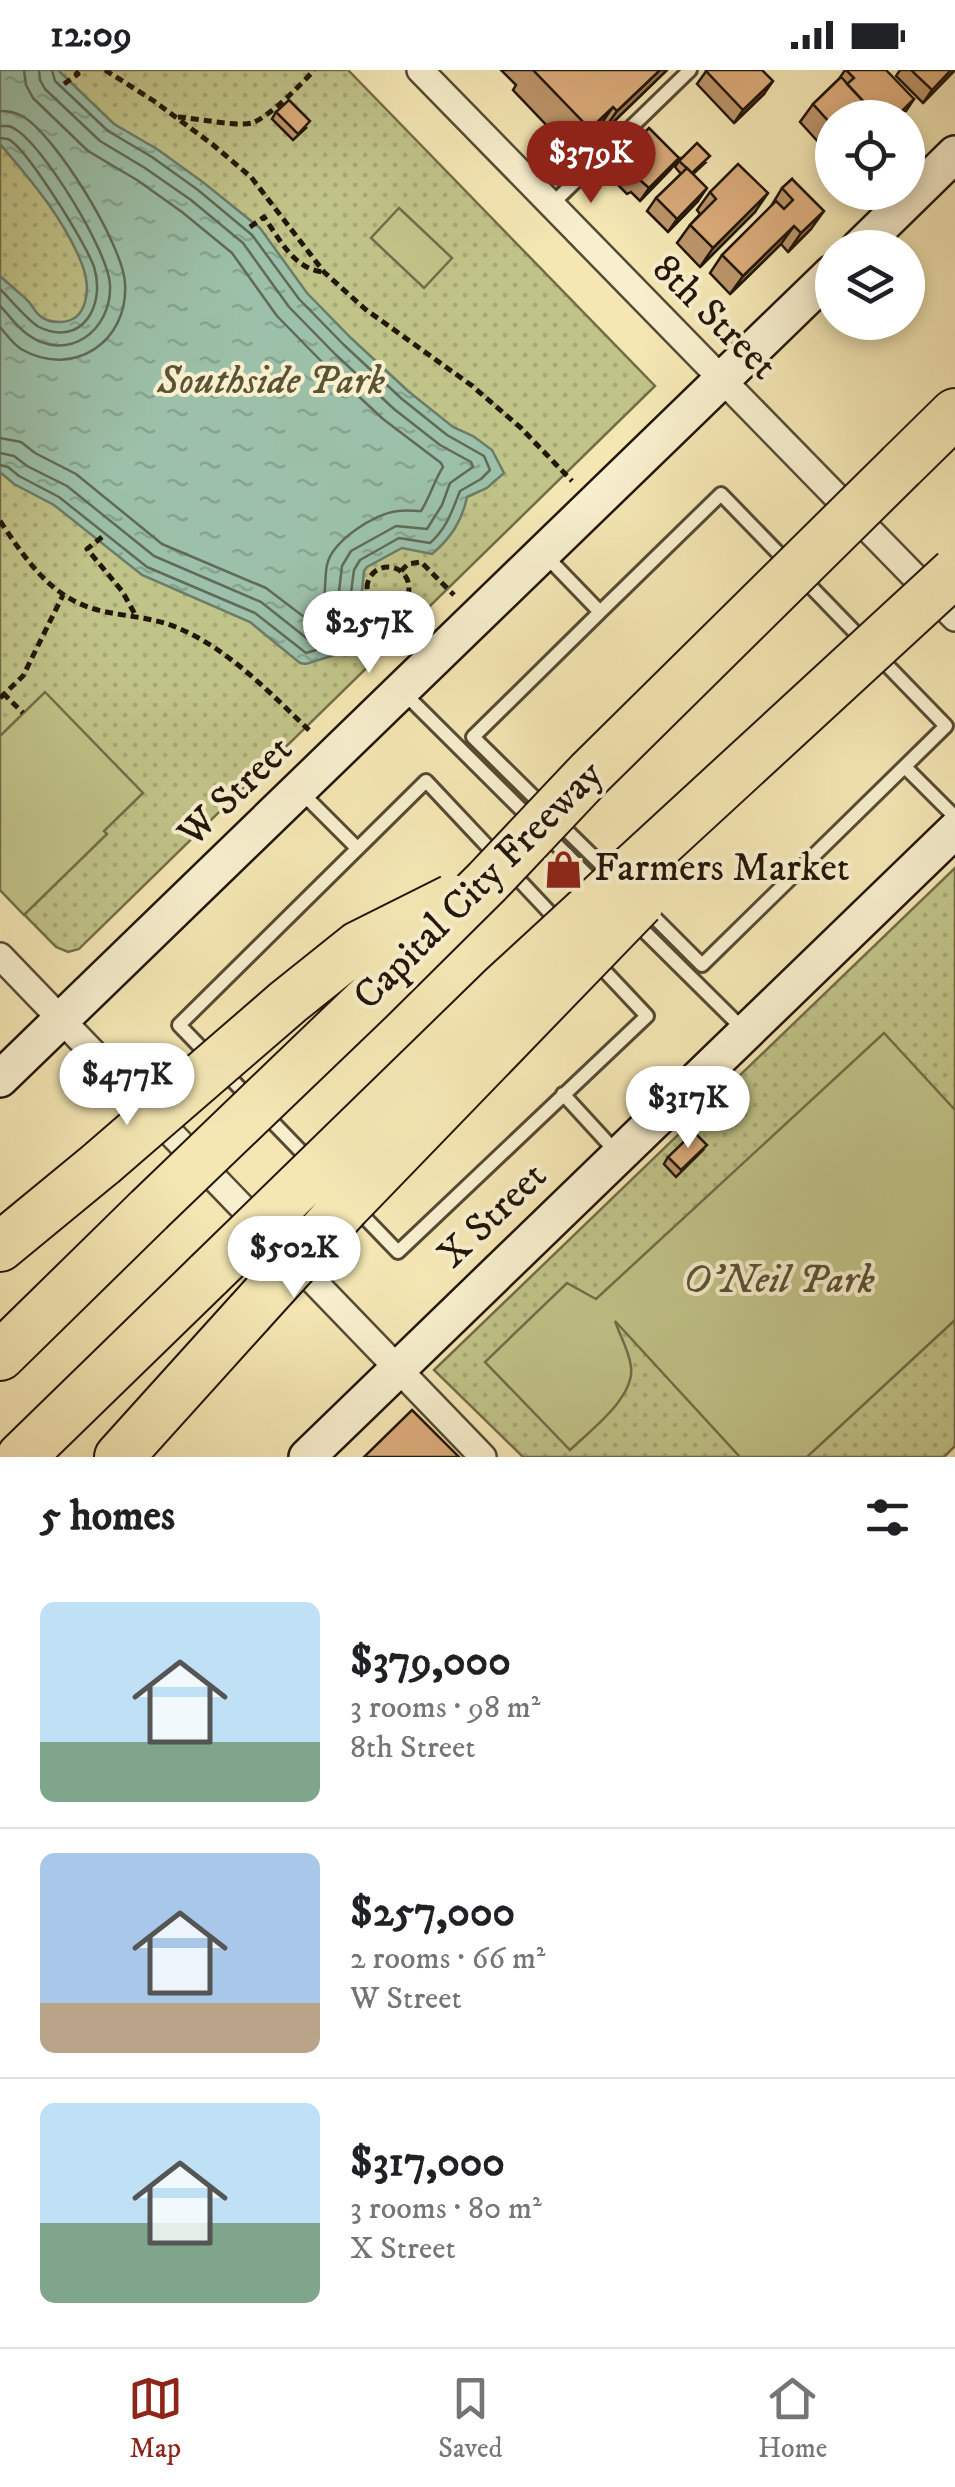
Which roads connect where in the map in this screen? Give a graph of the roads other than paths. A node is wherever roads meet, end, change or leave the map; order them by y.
1 (420, 70) edge
2 (690, 70) edge
3 (955, 154) edge
4 (551, 206) junction
5 (877, 230) edge
6 (815, 290) edge
7 (723, 380) junction
8 (955, 413) edge
9 (542, 553) junction
10 (955, 574) edge
11 (600, 612) junction
12 (955, 618) edge
13 (401, 690) junction
14 (905, 767) junction
15 (299, 790) junction
16 (955, 816) edge
17 (955, 830) edge
18 (358, 848) junction
19 (487, 882) junction
20 (0, 956) edge
21 (62, 1021) junction
22 (746, 1032) junction
23 (0, 1079) edge
24 (563, 1094) junction
25 (618, 1154) junction
26 (0, 1248) edge
27 (0, 1356) edge
28 (397, 1368) junction
29 (21, 1457) edge
30 (119, 1457) edge
31 (307, 1457) edge
32 (483, 1457) edge

1 - 4 street, 8th Street
2 - 4 lane
3 - 5 main road
4 - 7 street, 8th Street
6 - 7 main road, W Street
7 - 9 main road, W Street
7 - 12 street, 8th Street
8 - 19 highway, Capital City Freeway, bridge
9 - 11 lane
9 - 13 main road, W Street
10 - 29 highway, bridge
10 - 30 highway, bridge
11 - 14 lane
11 - 14 lane
13 - 15 main road, W Street
13 - 22 lane
14 - 16 lane
15 - 18 lane
15 - 21 main road, W Street
17 - 22 main road, X Street
18 - 24 lane
18 - 24 lane
19 - 26 highway, bridge
19 - 27 highway, Capital City Freeway, bridge
20 - 21 street
21 - 23 main road, W Street
21 - 28 street
22 - 25 main road, X Street
24 - 25 lane
25 - 28 main road, X Street
28 - 31 main road, X Street
28 - 32 street

